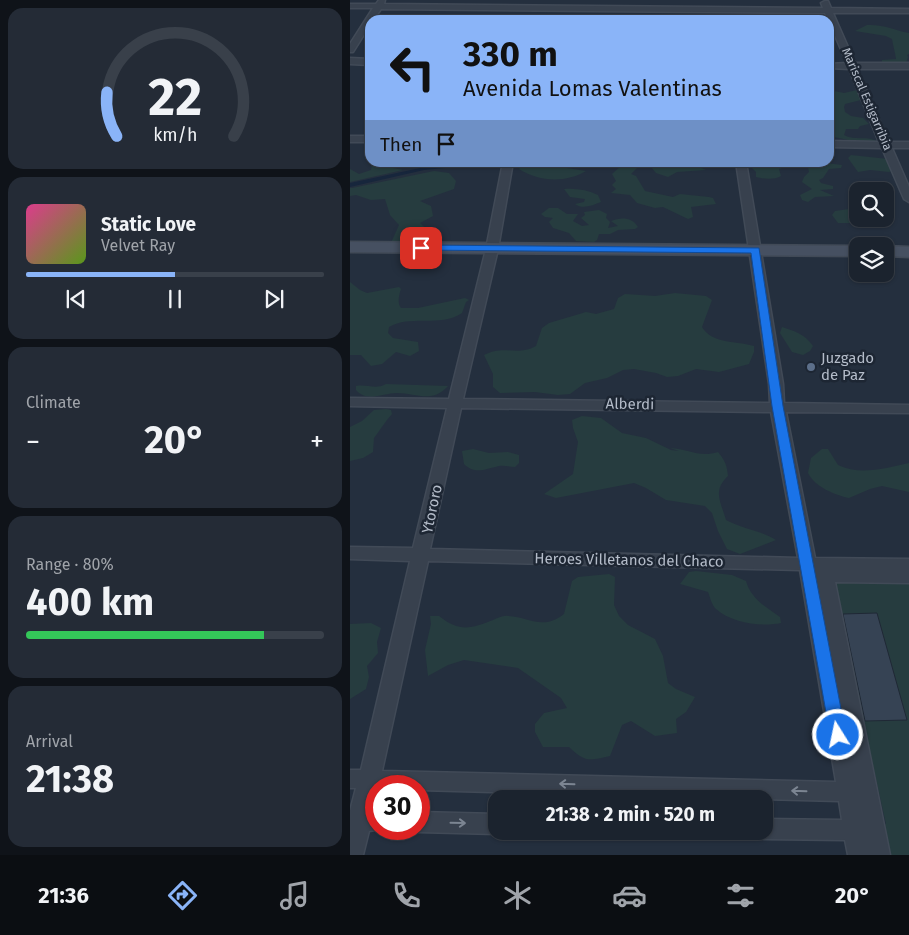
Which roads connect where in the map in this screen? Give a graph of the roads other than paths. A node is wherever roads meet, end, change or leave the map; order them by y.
1 (709, 0) edge
2 (824, 0) edge
3 (380, 3) edge
4 (350, 6) edge
5 (547, 7) edge
6 (710, 9) junction
7 (828, 10) junction
8 (909, 11) edge
9 (372, 15) edge
10 (712, 15) edge
11 (830, 15) edge
12 (834, 24) edge
13 (365, 26) edge
14 (350, 50) edge
15 (350, 62) edge
16 (365, 62) edge
17 (834, 66) edge
18 (852, 66) junction
19 (909, 66) edge
20 (350, 139) edge
21 (365, 139) edge
22 (834, 144) edge
23 (887, 145) junction
24 (909, 145) edge
25 (506, 167) edge
26 (741, 167) edge
27 (909, 199) edge
28 (350, 247) edge
29 (492, 249) junction
30 (756, 250) junction
31 (849, 251) edge
32 (894, 251) edge
33 (909, 252) edge
34 (350, 402) edge
35 (455, 403) junction
36 (777, 406) junction
37 (909, 409) edge
38 (350, 553) edge
39 (422, 555) junction
40 (808, 564) junction
41 (909, 565) edge
42 (909, 577) edge
43 (360, 779) edge
44 (848, 792) junction
45 (362, 821) edge
46 (430, 822) edge
47 (488, 824) edge
48 (773, 829) edge
49 (855, 830) junction
50 (352, 855) edge
51 (859, 855) edge
52 (880, 855) edge

1 - 6 street
2 - 7 street, Mariscal Estigarribia
3 - 4 street
3 - 5 street
3 - 9 street
5 - 6 street
6 - 7 street
6 - 10 street
7 - 8 street
7 - 11 street, Mariscal Estigarribia
12 - 18 street, Mariscal Estigarribia
13 - 14 street
15 - 16 street
17 - 18 street
18 - 19 street
18 - 23 street, Mariscal Estigarribia
20 - 21 street
22 - 23 street
23 - 24 street
23 - 27 street, Mariscal Estigarribia
25 - 29 street, Ytororo
26 - 30 street
28 - 29 street
29 - 30 street
29 - 35 street, Ytororo
30 - 31 street
30 - 36 street
32 - 33 street
34 - 35 street, Alberdi
35 - 36 street, Alberdi
35 - 39 street, Ytororo
36 - 37 street, Alberdi
36 - 40 street
38 - 39 street, Heroes Villetanos del Chaco
39 - 40 street, Heroes Villetanos del Chaco
39 - 43 street, Ytororo
40 - 41 street, Heroes Villetanos del Chaco
40 - 44 street
42 - 52 street
44 -> 43 street
43 - 45 street, Ytororo
44 - 49 street
45 - 50 street, Ytororo
46 -> 47 street
48 - 49 street
49 - 51 street

